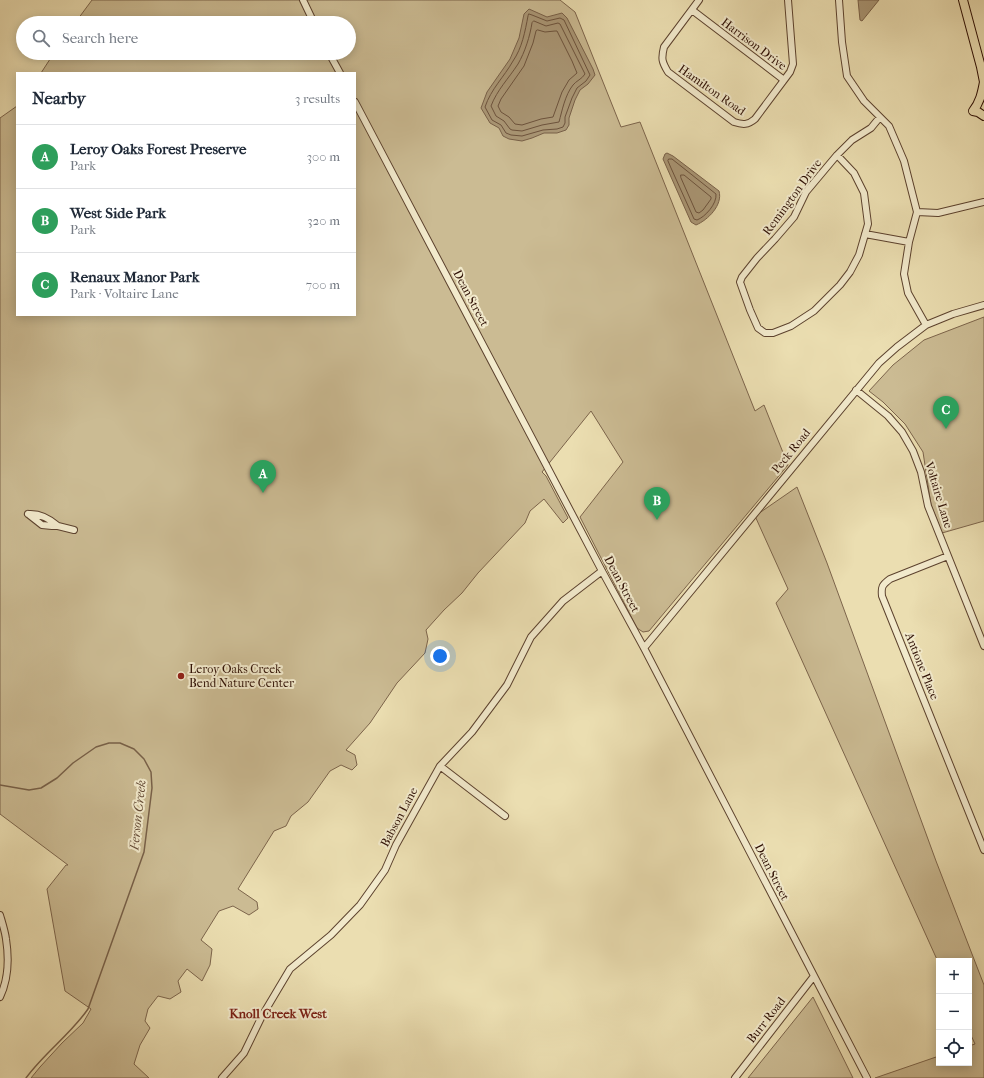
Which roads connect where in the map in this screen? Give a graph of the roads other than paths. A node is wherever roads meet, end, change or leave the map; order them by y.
1 (303, 0) edge
2 (699, 0) edge
3 (788, 0) edge
4 (839, 0) edge
5 (963, 0) edge
6 (692, 10) junction
7 (311, 16) edge
8 (333, 60) edge
9 (339, 72) edge
10 (784, 80) junction
11 (984, 82) edge
12 (356, 104) edge
13 (984, 116) edge
14 (880, 117) junction
15 (837, 155) junction
16 (984, 202) edge
17 (917, 212) junction
18 (865, 234) junction
19 (910, 242) junction
20 (984, 305) edge
21 (926, 325) junction
22 (856, 390) junction
23 (58, 526) dead end
24 (74, 530) dead end
25 (948, 556) junction
26 (602, 571) junction
27 (982, 634) edge
28 (984, 646) edge
29 (644, 648) junction
30 (440, 766) junction
31 (505, 816) dead end
32 (984, 850) edge
33 (0, 915) edge
34 (814, 976) junction
35 (0, 997) edge
36 (222, 1078) edge
37 (735, 1078) edge
38 (867, 1078) edge

1 - 7 street
2 - 6 street, Hamilton Road
3 - 10 street, Hamilton Road
4 - 14 street
5 - 11 main road
6 - 10 street, Harrison Drive
6 - 10 street, Hamilton Road
8 - 9 street
11 - 13 main road
12 - 26 street, Dean Street
14 - 15 street, Remington Drive
14 - 17 street
15 - 18 street
15 - 18 street, Remington Drive
16 - 17 street
17 - 19 street
18 - 19 street
19 - 21 street
20 - 21 street, Peck Road
21 - 22 street, Peck Road
22 - 25 street, Voltaire Lane
22 - 29 street, Peck Road
23 - 24 street
25 - 27 street, Voltaire Lane
25 - 32 street, Antione Place
26 - 29 street, Dean Street
26 - 30 street, Babson Lane
27 - 28 street, Voltaire Lane
29 - 34 street, Dean Street
30 - 31 street
30 - 36 street, Babson Lane
33 - 35 street
34 - 37 street, Burr Road
34 - 38 street, Dean Street

